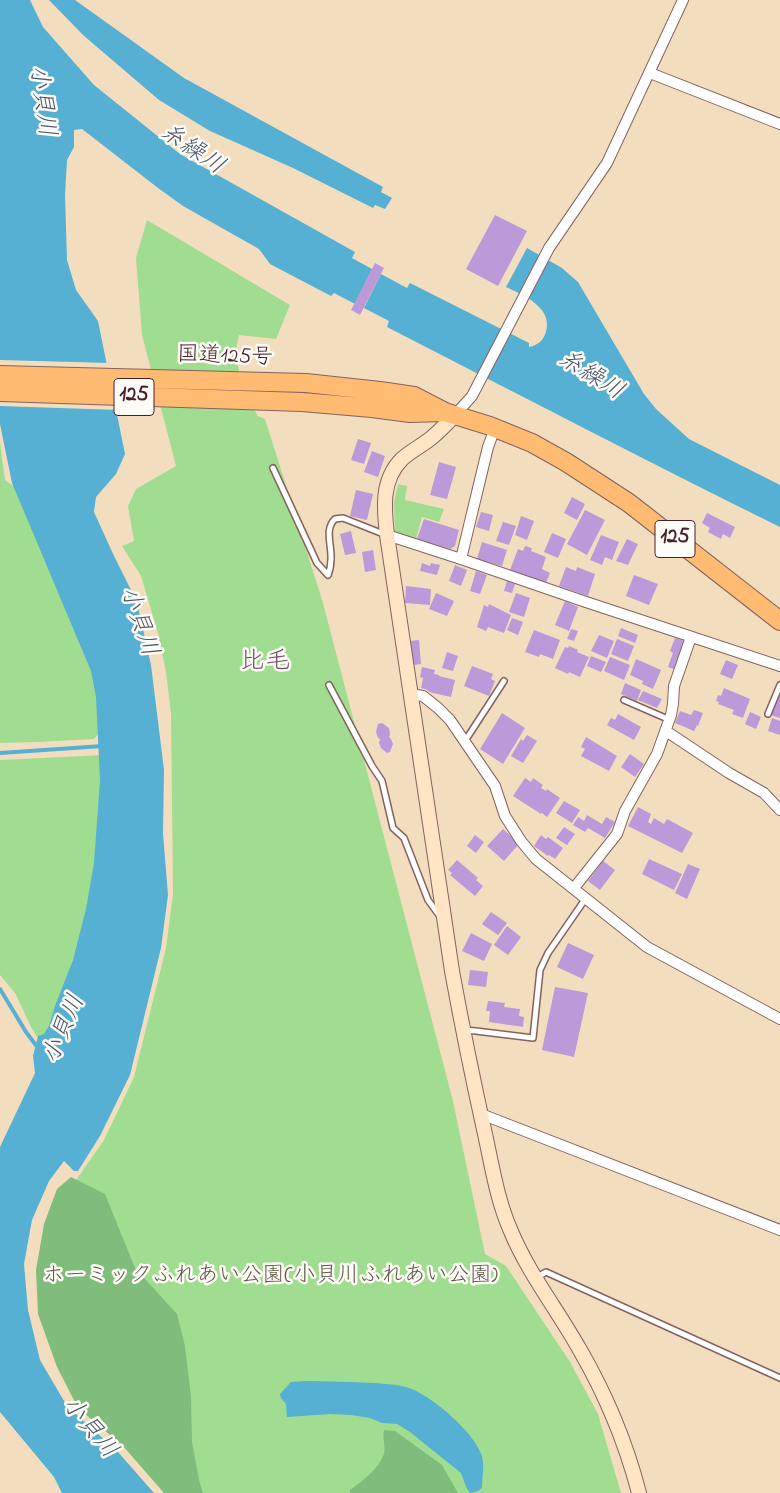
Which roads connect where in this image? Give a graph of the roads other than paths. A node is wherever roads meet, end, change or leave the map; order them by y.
1 (682, 0) edge
2 (650, 73) junction
3 (780, 124) edge
4 (0, 375) edge
5 (0, 392) edge
6 (450, 413) junction
7 (495, 428) junction
8 (273, 468) dead end
9 (386, 535) junction
10 (462, 559) junction
11 (780, 621) edge
12 (692, 637) junction
13 (780, 666) edge
14 (504, 681) dead end
15 (329, 685) dead end
16 (780, 685) edge
17 (410, 694) junction
18 (624, 700) dead end
19 (768, 714) dead end
20 (670, 720) junction
21 (666, 731) junction
22 (465, 741) junction
23 (780, 810) edge
24 (574, 888) junction
25 (586, 897) junction
26 (445, 924) junction
27 (780, 1019) edge
28 (463, 1030) junction
29 (481, 1114) junction
30 (780, 1230) edge
31 (535, 1278) junction
32 (780, 1378) edge
33 (639, 1493) edge

1 - 2 street
2 - 3 street
2 - 6 street
4 - 6 highway, 国道125号 / 125
5 - 6 highway, 国道125号 / 125
6 - 7 highway, 国道125号 / 125
6 - 9 street
7 - 10 street
7 - 11 highway, 国道125号 / 125
8 - 9 lane
9 - 10 street
9 - 17 street
10 - 12 street
12 - 13 street
12 - 20 street
14 - 22 lane
15 - 26 lane
16 - 19 lane
17 - 22 street
17 - 26 street
18 - 20 lane
20 - 21 street
21 - 23 street
21 - 24 street
22 - 24 street
24 - 25 street
25 - 27 street
25 - 28 lane
26 - 28 street
28 - 29 street
29 - 30 street
29 - 31 street
31 - 32 lane
31 - 33 street

